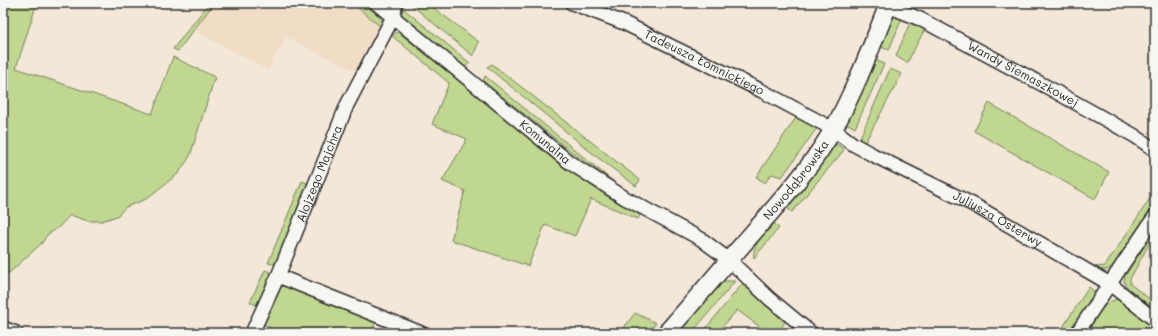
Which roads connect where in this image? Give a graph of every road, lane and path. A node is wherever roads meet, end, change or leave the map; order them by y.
1 (376, 3) edge
2 (396, 3) edge
3 (572, 3) edge
4 (886, 4) edge
5 (393, 17) junction
6 (833, 129) junction
7 (1155, 150) edge
8 (1155, 216) edge
9 (729, 260) junction
10 (278, 276) junction
11 (1110, 284) junction
12 (1155, 320) edge
13 (3, 328) edge
14 (16, 333) edge
15 (252, 333) edge
16 (421, 333) edge
17 (666, 333) edge
18 (811, 333) edge
19 (1077, 333) edge

1 - 5 street, Komunalna
2 - 5 street, Alojzego Majchra
3 - 6 street, Tadeusza Łomnickiego
4 - 6 street, Nowodąbrowska
4 - 7 street, Wandy Siemaszkowej
5 - 9 street, Komunalna
5 - 10 street, Alojzego Majchra
6 - 9 street, Nowodąbrowska
6 - 11 street, Juliusza Osterwy
8 - 11 street
9 - 17 street, Nowodąbrowska
9 - 18 street, Komunalna
10 - 15 street, Alojzego Majchra
10 - 16 street
11 - 12 street, Juliusza Osterwy
11 - 19 street
13 - 14 street

